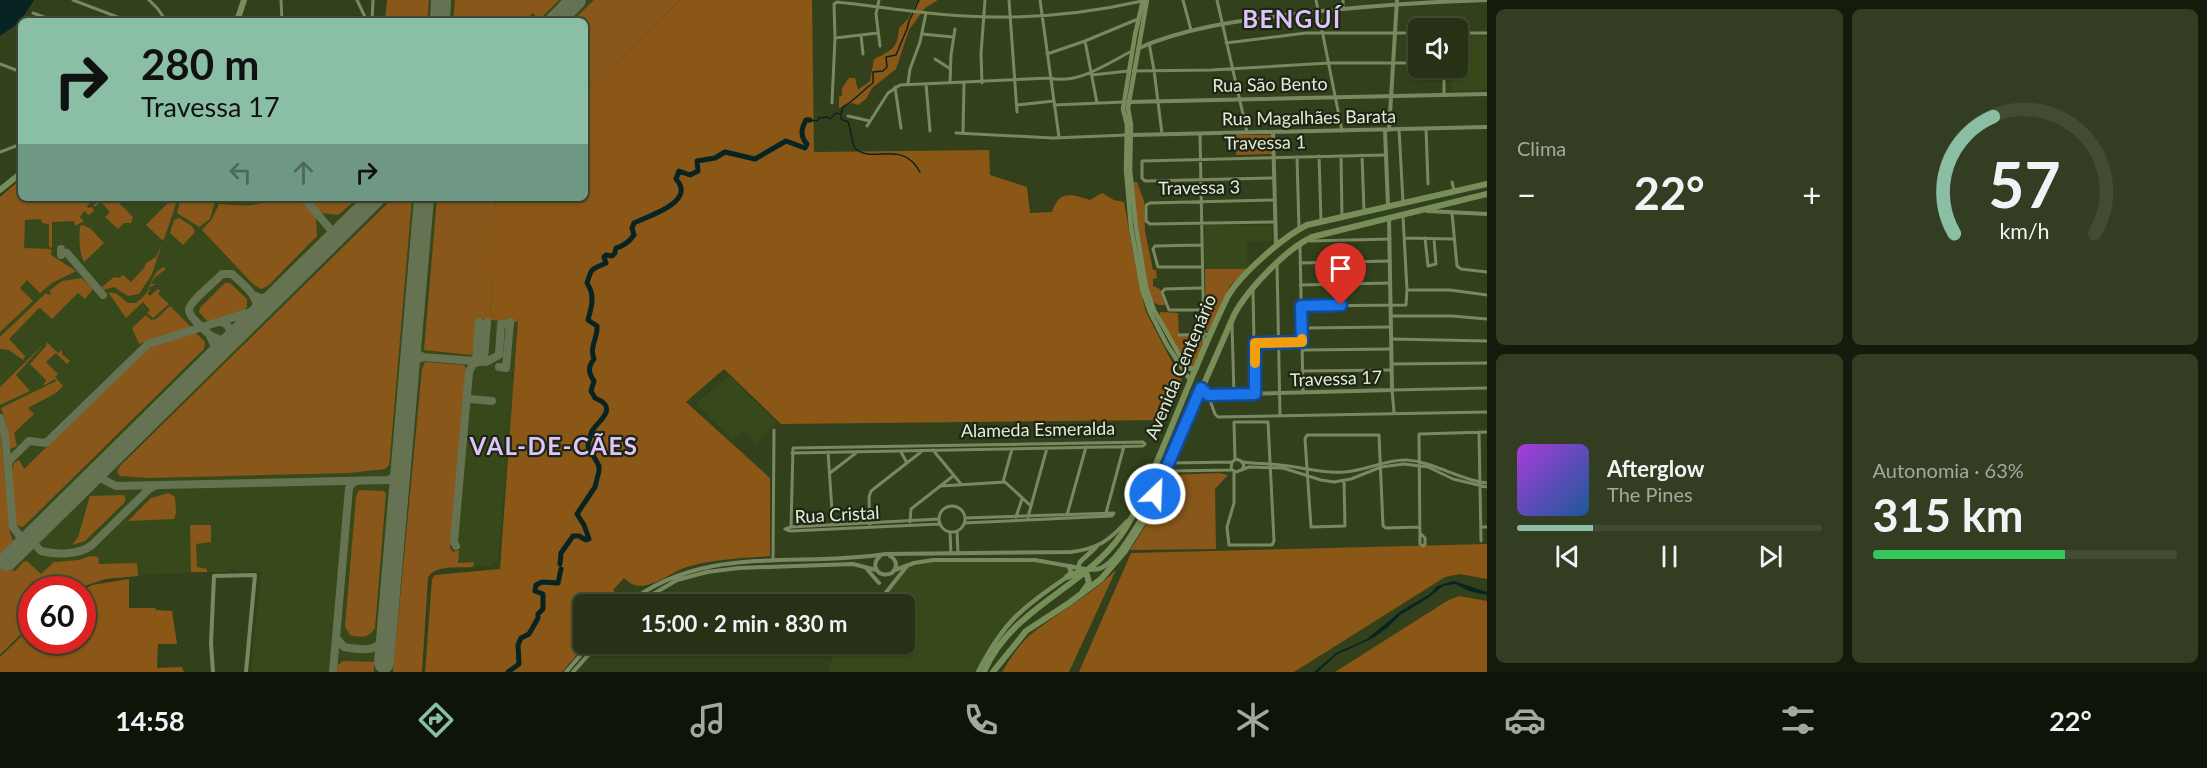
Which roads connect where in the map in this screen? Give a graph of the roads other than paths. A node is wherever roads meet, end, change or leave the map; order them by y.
1 (73, 0) edge
2 (149, 0) edge
3 (244, 0) edge
4 (281, 0) edge
5 (357, 0) edge
6 (373, 0) edge
7 (879, 0) edge
8 (985, 0) edge
9 (1009, 0) edge
10 (1040, 0) edge
11 (1146, 0) edge
12 (1183, 0) edge
13 (1216, 0) edge
14 (1316, 0) edge
15 (1343, 0) edge
16 (1487, 0) edge
17 (851, 2) edge
18 (1397, 2) edge
19 (878, 6) junction
20 (1343, 9) junction
21 (1318, 11) junction
22 (33, 12) dead end
23 (926, 13) junction
24 (984, 16) junction
25 (1042, 16) junction
26 (1010, 17) junction
27 (48, 18) edge
28 (120, 18) edge
29 (164, 18) edge
30 (238, 18) edge
31 (282, 18) edge
32 (366, 18) edge
33 (372, 18) edge
34 (1138, 19) junction
35 (1221, 23) junction
36 (955, 29) dead end
37 (1191, 30) junction
38 (878, 33) junction
39 (1323, 33) junction
40 (1394, 33) junction
41 (1408, 33) edge
42 (1468, 33) edge
43 (1487, 33) edge
44 (922, 34) junction
45 (861, 35) junction
46 (953, 37) junction
47 (835, 38) junction
48 (1085, 41) junction
49 (1149, 43) junction
50 (1226, 43) junction
51 (880, 46) dead end
52 (1135, 50) junction
53 (863, 54) dead end
54 (1047, 54) junction
55 (935, 58) dead end
56 (1329, 63) junction
57 (1408, 63) edge
58 (0, 64) edge
59 (1393, 64) junction
60 (950, 68) junction
61 (1234, 69) junction
62 (1154, 70) junction
63 (18, 71) edge
64 (1131, 71) junction
65 (1092, 73) junction
66 (1050, 78) junction
67 (1444, 78) edge
68 (1014, 81) junction
69 (950, 83) junction
70 (964, 83) junction
71 (982, 83) junction
72 (908, 84) junction
73 (926, 84) junction
74 (896, 87) junction
75 (1444, 94) junction
76 (1487, 94) edge
77 (1391, 96) junction
78 (1336, 97) junction
79 (1240, 100) junction
80 (1126, 102) junction
81 (1158, 102) junction
82 (832, 103) dead end
83 (1054, 103) junction
84 (1097, 103) junction
85 (1017, 105) junction
86 (1017, 112) dead end
87 (848, 116) dead end
88 (870, 121) junction
89 (867, 126) dead end
90 (1487, 127) edge
91 (901, 128) dead end
92 (1426, 128) junction
93 (1399, 129) junction
94 (1387, 130) junction
95 (930, 131) dead end
96 (1342, 131) junction
97 (1247, 132) junction
98 (1273, 132) junction
99 (956, 133) dead end
100 (963, 134) junction
101 (1200, 134) junction
102 (1129, 135) junction
103 (1162, 135) junction
104 (1059, 137) junction
105 (18, 145) edge
106 (0, 152) edge
107 (1362, 155) junction
108 (1386, 155) junction
109 (1319, 156) junction
110 (1341, 156) junction
111 (1274, 157) junction
112 (1297, 157) junction
113 (1200, 158) junction
114 (18, 175) edge
115 (1274, 178) junction
116 (1200, 180) junction
117 (1452, 182) dead end
118 (1428, 184) dead end
119 (1487, 184) edge
120 (1477, 186) junction
121 (1468, 188) junction
122 (0, 190) edge
123 (1454, 192) junction
124 (1487, 194) edge
125 (1475, 196) junction
126 (1275, 200) junction
127 (1201, 202) junction
128 (1403, 204) junction
129 (1388, 208) junction
130 (1440, 209) junction
131 (1452, 212) junction
132 (1364, 213) junction
133 (1487, 214) edge
134 (1403, 215) junction
135 (1342, 217) junction
136 (1389, 218) junction
137 (1321, 221) junction
138 (1275, 222) junction
139 (1201, 224) junction
140 (1299, 229) junction
141 (1275, 237) junction
142 (1405, 238) junction
143 (1425, 238) junction
144 (1390, 239) junction
145 (1434, 239) junction
146 (1454, 239) junction
147 (1282, 241) junction
148 (1303, 243) junction
149 (1201, 245) junction
150 (1276, 246) junction
151 (1268, 254) junction
152 (1287, 256) junction
153 (1390, 261) junction
154 (1300, 263) junction
155 (1277, 264) junction
156 (1202, 267) junction
157 (1487, 272) edge
158 (1390, 283) junction
159 (1300, 285) junction
160 (1253, 287) junction
161 (1202, 288) junction
162 (1407, 290) junction
163 (1487, 295) edge
164 (1391, 305) junction
165 (1301, 306) junction
166 (1203, 310) junction
167 (1391, 316) junction
168 (1487, 319) edge
169 (1232, 320) junction
170 (1391, 327) junction
171 (1302, 328) junction
172 (1208, 334) junction
173 (1179, 335) dead end
174 (1392, 339) junction
175 (1487, 341) edge
176 (1279, 342) junction
177 (1302, 342) junction
178 (1255, 343) junction
179 (1392, 349) junction
180 (1302, 350) junction
181 (1487, 363) edge
182 (1392, 364) junction
183 (1197, 368) junction
184 (1392, 370) junction
185 (1302, 371) junction
186 (1188, 388) junction
187 (1201, 388) junction
188 (1487, 388) edge
189 (1392, 390) junction
190 (1303, 393) junction
191 (1255, 394) junction
192 (1280, 394) junction
193 (1208, 395) junction
194 (1234, 395) junction
195 (1394, 412) junction
196 (1487, 412) edge
197 (1280, 415) junction
198 (774, 430) dead end
199 (1479, 432) junction
200 (1487, 432) edge
201 (1068, 445) junction
202 (1106, 445) junction
203 (896, 446) junction
204 (1031, 446) junction
205 (1124, 446) junction
206 (834, 447) junction
207 (995, 447) junction
208 (1086, 447) junction
209 (940, 448) junction
210 (1012, 448) junction
211 (1047, 448) junction
212 (933, 450) junction
213 (792, 451) junction
214 (922, 451) junction
215 (828, 452) junction
216 (898, 452) junction
217 (834, 453) junction
218 (856, 453) junction
219 (1233, 461) junction
220 (1220, 462) junction
221 (1243, 462) junction
222 (907, 463) junction
223 (1170, 463) junction
224 (1180, 463) junction
225 (1419, 464) junction
226 (1381, 465) junction
227 (1271, 466) junction
228 (1220, 470) junction
229 (1242, 470) junction
230 (1166, 471) junction
231 (1179, 471) junction
232 (1233, 471) junction
233 (1308, 473) junction
234 (830, 474) junction
235 (953, 476) junction
236 (1344, 481) junction
237 (1003, 482) junction
238 (1480, 484) junction
239 (961, 485) junction
240 (1487, 485) edge
241 (941, 486) junction
242 (1155, 494) junction
243 (1022, 499) junction
244 (1031, 506) junction
245 (1106, 513) junction
246 (1134, 514) junction
247 (1067, 515) junction
248 (1088, 515) junction
249 (1028, 517) junction
250 (1050, 517) junction
251 (965, 518) junction
252 (1015, 518) junction
253 (1006, 520) junction
254 (939, 521) junction
255 (910, 522) junction
256 (964, 523) junction
257 (870, 524) junction
258 (833, 525) junction
259 (890, 525) junction
260 (791, 526) junction
261 (1420, 527) junction
262 (1481, 527) junction
263 (1487, 527) edge
264 (812, 528) junction
265 (957, 531) junction
266 (950, 532) junction
267 (1420, 533) dead end
268 (1481, 541) dead end
269 (1096, 547) junction
270 (951, 554) junction
271 (958, 554) junction
272 (979, 554) junction
273 (881, 555) junction
274 (889, 555) junction
275 (972, 560) junction
276 (773, 561) junction
277 (908, 565) junction
278 (863, 566) junction
279 (1069, 566) junction
280 (1078, 568) junction
281 (876, 570) junction
282 (895, 570) junction
283 (1067, 577) junction
284 (879, 583) dead end
285 (642, 594) edge
286 (652, 594) edge
287 (885, 594) edge
288 (1070, 603) junction
289 (581, 654) edge
290 (589, 654) edge
291 (213, 672) edge
292 (246, 672) edge
293 (566, 672) edge
294 (573, 672) edge
295 (978, 672) edge
296 (984, 672) edge
297 (993, 672) edge

1 - 28 street
2 - 29 street
3 - 30 main road
4 - 31 street
5 - 32 street
6 - 33 street
7 - 19 street
8 - 24 street
9 - 26 street
10 - 25 street
11 - 25 street
11 - 34 main road
11 - 52 main road
12 - 37 street
13 - 35 street
14 - 21 street
15 - 20 street
16 - 18 street
17 - 19 street
17 - 47 street
18 - 20 street
18 - 40 street
19 - 23 street
19 - 38 street
20 - 21 street
21 - 35 street
21 - 39 street
22 - 27 street
23 - 24 street
23 - 44 street
24 - 26 street
24 - 71 street
25 - 26 street
25 - 54 street
26 - 68 street
34 - 48 street
34 - 52 main road
35 - 37 street
35 - 50 street
36 - 46 street
37 - 49 street
38 - 45 street
38 - 51 street
39 - 40 street
39 - 50 street
39 - 56 street
40 - 41 street
40 - 59 street
42 - 43 street
44 - 46 street
44 - 72 street
45 - 47 street
45 - 53 street
46 - 60 street
47 - 82 street
48 - 54 street
48 - 65 street
49 - 52 street
49 - 62 street
50 - 61 street
52 - 64 main road
52 - 65 street
54 - 66 street
55 - 60 street
56 - 59 street
56 - 61 street
56 - 78 street
57 - 59 street
58 - 63 street
59 - 77 street
60 - 69 street
61 - 62 street
61 - 79 street
62 - 64 street
62 - 81 street
64 - 65 street
64 - 80 main road
65 - 66 street
65 - 84 street
66 - 68 street
66 - 83 street
67 - 75 street
68 - 71 street
68 - 85 street
69 - 70 street
69 - 73 street
70 - 71 street
70 - 100 street
72 - 73 street
72 - 74 street
73 - 95 street
74 - 88 street
74 - 91 street
75 - 76 street, Rua São Bento
75 - 77 street, Rua São Bento
77 - 78 street, Rua São Bento
77 - 94 street
78 - 79 street, Rua São Bento
78 - 96 street
79 - 81 street, Rua São Bento
79 - 97 street
80 - 81 street, Rua São Bento
80 - 84 street, Rua São Bento
80 - 102 main road
81 - 103 street
83 - 84 street, Rua São Bento
83 - 85 street, Rua São Bento
83 - 104 street
85 - 86 street
87 - 88 street
88 - 89 street
90 - 92 street, Rua Magalhães Barata
92 - 93 street, Rua Magalhães Barata
92 - 118 street
93 - 94 street, Rua Magalhães Barata
93 - 128 street
94 - 96 street, Rua Magalhães Barata
94 - 108 street
96 - 98 street, Rua Magalhães Barata
97 - 98 street, Rua Magalhães Barata
97 - 101 street, Rua Magalhães Barata
98 - 111 street
99 - 100 street
100 - 104 street
101 - 103 street, Rua Magalhães Barata
101 - 113 street
102 - 103 street, Rua Magalhães Barata
102 - 104 street
102 - 183 main road
102 - 186 main road
105 - 106 street
107 - 108 street, Travessa 1
107 - 110 street, Travessa 1
107 - 132 street
108 - 129 street
109 - 110 street, Travessa 1
109 - 112 street, Travessa 1
109 - 137 street
110 - 135 street
111 - 112 street, Travessa 1
111 - 113 street, Travessa 1
111 - 115 street
112 - 140 street
113 - 116 street
113 - 116 street, Travessa 1
114 - 122 main road
115 - 116 street
115 - 126 street
116 - 127 street
117 - 123 street
119 - 120 main road, Avenida Centenário
120 - 121 main road, Avenida Centenário
120 - 125 main road
121 - 123 main road, Avenida Centenário
121 - 125 main road
123 - 128 main road, Avenida Centenário
124 - 125 main road, Avenida Centenário
125 - 130 main road, Avenida Centenário
126 - 127 street, Travessa 3
126 - 138 street
127 - 139 street
127 - 139 street, Travessa 3
128 - 129 main road, Avenida Centenário
129 - 132 main road, Avenida Centenário
130 - 131 street
130 - 134 main road, Avenida Centenário
131 - 133 street
131 - 146 street
132 - 135 main road, Avenida Centenário
134 - 136 main road, Avenida Centenário
134 - 142 street
135 - 137 main road, Avenida Centenário
136 - 144 street
136 - 148 main road, Avenida Centenário
137 - 140 main road, Avenida Centenário
138 - 139 street
138 - 141 street
139 - 149 street
140 - 147 main road, Avenida Centenário
141 - 147 street
141 - 150 street
142 - 143 street
142 - 162 street
143 - 145 street
143 - 145 street
144 - 148 street
144 - 153 street
145 - 146 street
146 - 157 street
147 - 150 main road, Avenida Centenário
148 - 152 main road, Avenida Centenário
148 - 154 street
149 - 156 street
149 - 156 street
150 - 151 main road, Avenida Centenário
150 - 152 main road
151 - 155 main road
151 - 172 main road, Avenida Centenário
152 - 155 main road, Avenida Centenário
153 - 154 street
153 - 158 street
154 - 159 street
155 - 160 main road, Avenida Centenário
155 - 176 street
156 - 161 street
158 - 159 street
158 - 164 street
159 - 165 street
160 - 169 main road, Avenida Centenário
160 - 178 street
161 - 166 street
161 - 166 street
162 - 163 street
162 - 164 street
164 - 165 street
164 - 167 street
165 - 171 street
166 - 172 street
167 - 168 street
167 - 170 street
169 - 187 main road, Avenida Centenário
169 - 194 street
170 - 171 street
170 - 174 street
171 - 177 street
172 - 173 street
172 - 183 main road, Avenida Centenário
174 - 175 street
174 - 179 street
176 - 177 street
176 - 178 street
176 - 192 street
177 - 180 street
178 - 191 street
179 - 180 street
179 - 182 street
180 - 185 street
181 - 182 street
182 - 184 street
183 - 186 main road, Avenida Centenário
184 - 185 street
184 - 189 street
185 - 190 street
186 - 246 main road, Avenida Centenário
187 - 193 street
187 - 223 main road, Avenida Centenário
188 - 189 street
189 - 190 street, Travessa 17
189 - 195 street
190 - 192 street, Travessa 17
191 - 192 street, Travessa 17
191 - 194 street, Travessa 17
192 - 197 street
193 - 194 street, Travessa 17
193 - 197 street
195 - 196 street
195 - 197 street
198 - 276 street
199 - 200 street
199 - 225 street
199 - 238 street
201 - 202 street, Alameda Esmeralda
201 - 204 street, Alameda Esmeralda
201 - 208 street, Alameda Esmeralda
201 - 211 street, Alameda Esmeralda
202 - 205 street, Alameda Esmeralda
202 - 205 street, Alameda Esmeralda
202 - 208 street, Alameda Esmeralda
203 - 206 street, Alameda Esmeralda
203 - 209 street, Alameda Esmeralda
203 - 216 street
204 - 207 street, Alameda Esmeralda
204 - 210 street, Alameda Esmeralda
204 - 211 street, Alameda Esmeralda
205 - 245 street
206 - 213 street, Alameda Esmeralda
206 - 217 street
207 - 209 street, Alameda Esmeralda
207 - 210 street, Alameda Esmeralda
208 - 247 street
209 - 212 street, Alameda Esmeralda
210 - 237 street
211 - 244 street
212 - 214 street, Alameda Esmeralda
212 - 235 street
213 - 215 street, Alameda Esmeralda
213 - 260 street
214 - 216 street, Alameda Esmeralda
214 - 222 street
215 - 217 street, Alameda Esmeralda
215 - 234 street
216 - 218 street, Alameda Esmeralda
216 - 222 street
217 - 218 street, Alameda Esmeralda
218 - 234 street
219 - 220 street
219 - 221 street
219 - 227 street
219 - 232 street
220 - 224 street
220 - 228 street
221 - 227 street
221 - 229 street
222 - 257 street
223 - 224 street
223 - 230 main road, Avenida Centenário
224 - 231 street
225 - 226 street
225 - 238 street
225 - 261 street
226 - 233 street
226 - 233 street
226 - 236 street
226 - 261 street
227 - 229 street
227 - 232 street
227 - 233 street
228 - 231 street
228 - 232 street
229 - 232 street
230 - 231 street
230 - 242 main road, Avenida Centenário
233 - 236 street
233 - 236 street
234 - 258 street
235 - 239 street
235 - 241 street
237 - 239 street
237 - 243 street
238 - 240 street
238 - 262 street
239 - 241 street
241 - 255 street
242 - 280 main road, Avenida Centenário
242 - 288 main road, Avenida Centenário
243 - 244 street
243 - 252 street
244 - 249 street
245 - 248 street
245 - 248 street
246 - 269 street
246 - 296 main road, Avenida Centenário
247 - 248 street
247 - 250 street
248 - 250 street
249 - 250 street
249 - 252 street
250 - 253 street
251 - 253 street
251 - 254 street
251 - 256 street
252 - 253 street
253 - 256 street
254 - 255 street, Rua Cristal
254 - 259 street, Rua Cristal
254 - 266 street
255 - 259 street, Rua Cristal
256 - 265 street
257 - 258 street, Rua Cristal
257 - 259 street, Rua Cristal
258 - 264 street, Rua Cristal
259 - 264 street, Rua Cristal
260 - 264 street, Rua Cristal
260 - 264 street, Rua Cristal
261 - 267 street
262 - 263 street
262 - 268 street
265 - 266 street
265 - 271 street
266 - 270 street
269 - 272 street
269 - 280 main road
270 - 271 street
270 - 274 street
271 - 272 street
272 - 275 street
273 - 274 street
273 - 276 street
273 - 281 street
274 - 282 street
275 - 277 street
275 - 279 street
276 - 285 street
277 - 282 street
277 - 287 street
278 - 281 street
278 - 284 street
278 - 286 street
279 - 280 main road
279 - 283 main road
281 - 282 street
283 - 288 main road
283 - 295 main road
288 - 297 main road, Avenida Centenário
289 - 293 street
290 - 294 street
291 - 292 street

